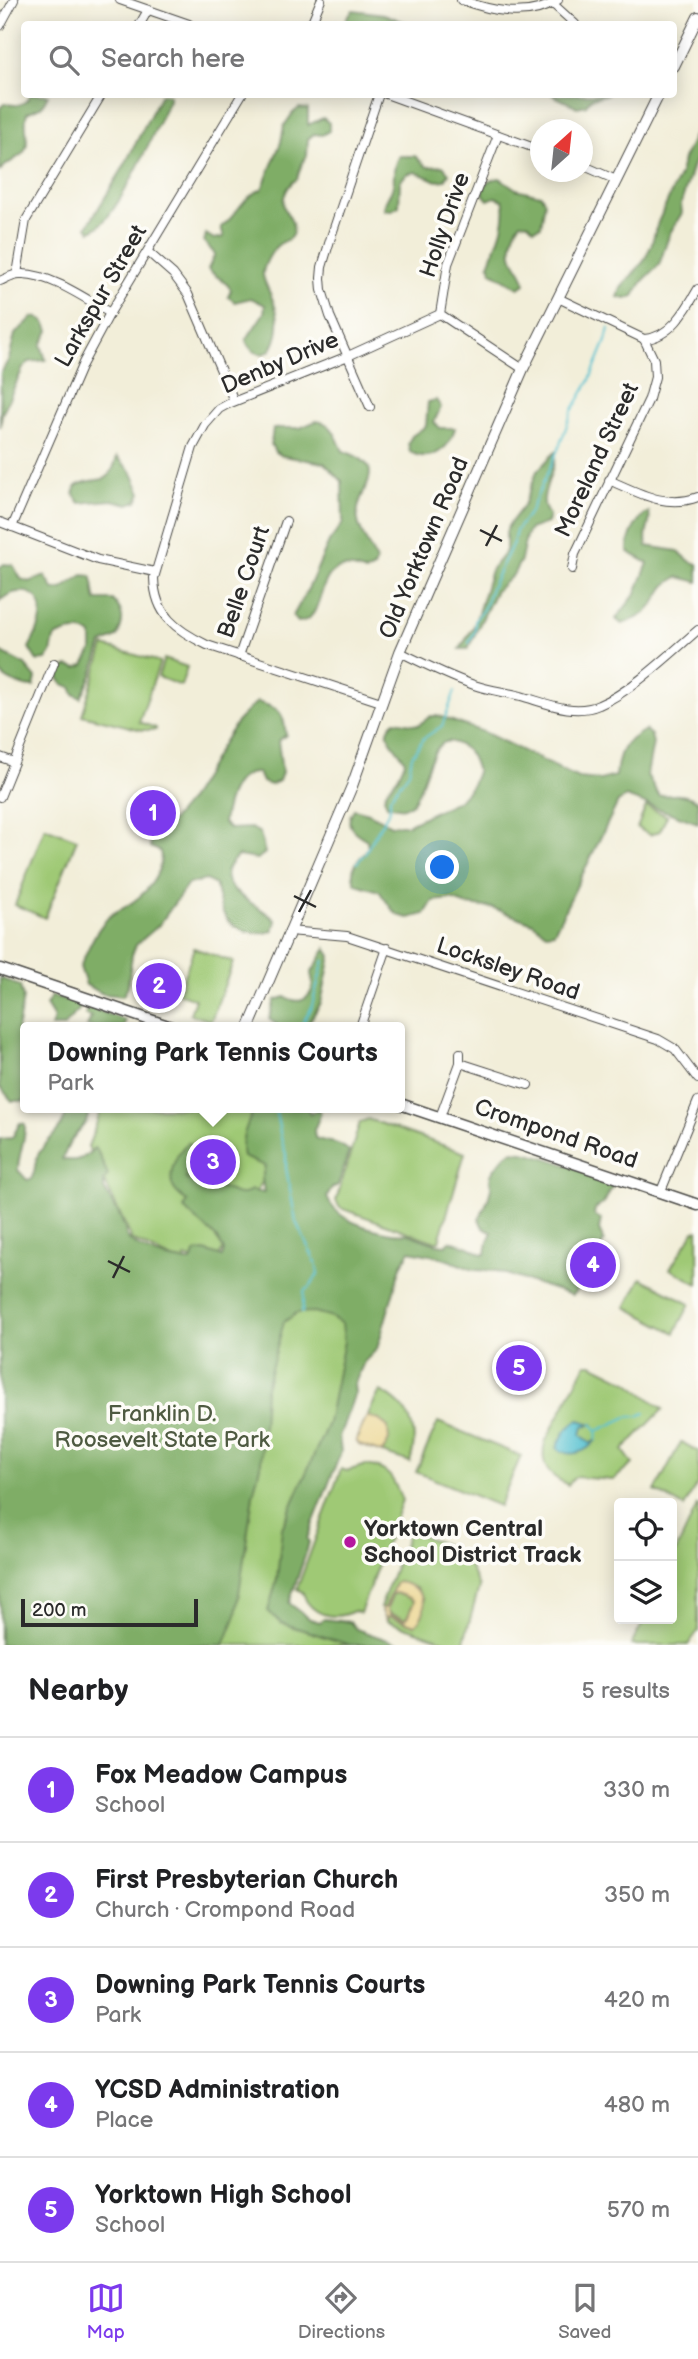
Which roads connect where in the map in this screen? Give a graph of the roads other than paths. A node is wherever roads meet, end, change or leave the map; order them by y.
1 (14, 0) edge
2 (120, 0) edge
3 (321, 0) edge
4 (461, 0) edge
5 (556, 2) edge
6 (148, 10) junction
7 (698, 17) edge
8 (142, 21) edge
9 (180, 21) edge
10 (312, 21) edge
11 (572, 21) edge
12 (0, 26) edge
13 (677, 60) edge
14 (100, 98) edge
15 (240, 98) edge
16 (378, 98) edge
17 (397, 98) edge
18 (657, 98) edge
19 (498, 135) junction
20 (530, 146) edge
21 (593, 170) edge
22 (615, 180) junction
23 (148, 252) junction
24 (17, 274) junction
25 (0, 281) edge
26 (698, 289) edge
27 (558, 298) junction
28 (110, 313) junction
29 (440, 314) junction
30 (644, 340) junction
31 (348, 356) junction
32 (523, 369) junction
33 (234, 401) junction
34 (370, 407) dead end
35 (609, 480) junction
36 (698, 498) edge
37 (286, 521) dead end
38 (0, 522) edge
39 (12, 527) junction
40 (572, 569) dead end
41 (155, 572) junction
42 (698, 630) edge
43 (400, 652) junction
44 (239, 656) junction
45 (54, 663) dead end
46 (381, 702) junction
47 (0, 757) edge
48 (14, 762) junction
49 (0, 797) edge
50 (289, 931) junction
51 (387, 948) junction
52 (0, 969) edge
53 (156, 1022) edge
54 (251, 1022) edge
55 (362, 1022) edge
56 (460, 1053) dead end
57 (460, 1063) junction
58 (698, 1079) edge
59 (528, 1085) dead end
60 (698, 1101) edge
61 (405, 1106) edge
62 (440, 1117) junction
63 (661, 1191) junction
64 (698, 1205) edge

1 - 12 street
2 - 6 street
3 - 10 street
4 - 5 street
5 - 11 street
6 - 8 street
6 - 9 street
7 - 13 main road
14 - 24 street
15 - 23 street, Larkspur Street
16 - 31 street
17 - 19 street
18 - 22 main road, Old Yorktown Road
19 - 20 street
19 - 29 street, Holly Drive
21 - 22 street
22 - 27 main road, Old Yorktown Road
23 - 28 street, Larkspur Street
23 - 33 street
24 - 25 street
24 - 28 street
26 - 30 street
27 - 30 street
27 - 32 main road, Old Yorktown Road
28 - 39 street, Larkspur Street
29 - 31 street, Denby Drive
29 - 32 street, Holly Drive
30 - 35 street, Moreland Street
31 - 33 street, Denby Drive
31 - 34 street
32 - 43 main road, Old Yorktown Road
33 - 41 street, Denby Drive
35 - 36 street
35 - 40 street, Moreland Street
37 - 44 street, Belle Court
38 - 39 street
39 - 41 street
41 - 44 street
42 - 43 street
43 - 46 main road, Old Yorktown Road
44 - 46 street
45 - 48 street
46 - 50 main road, Old Yorktown Road
47 - 48 street
48 - 49 street
50 - 51 street, Locksley Road
50 - 54 main road, Old Yorktown Road
51 - 55 street
51 - 58 street, Locksley Road
52 - 53 highway
56 - 57 street
57 - 59 street
57 - 62 street
60 - 63 street
61 - 62 highway, Crompond Road
62 - 63 highway, Crompond Road
63 - 64 highway, Crompond Road

